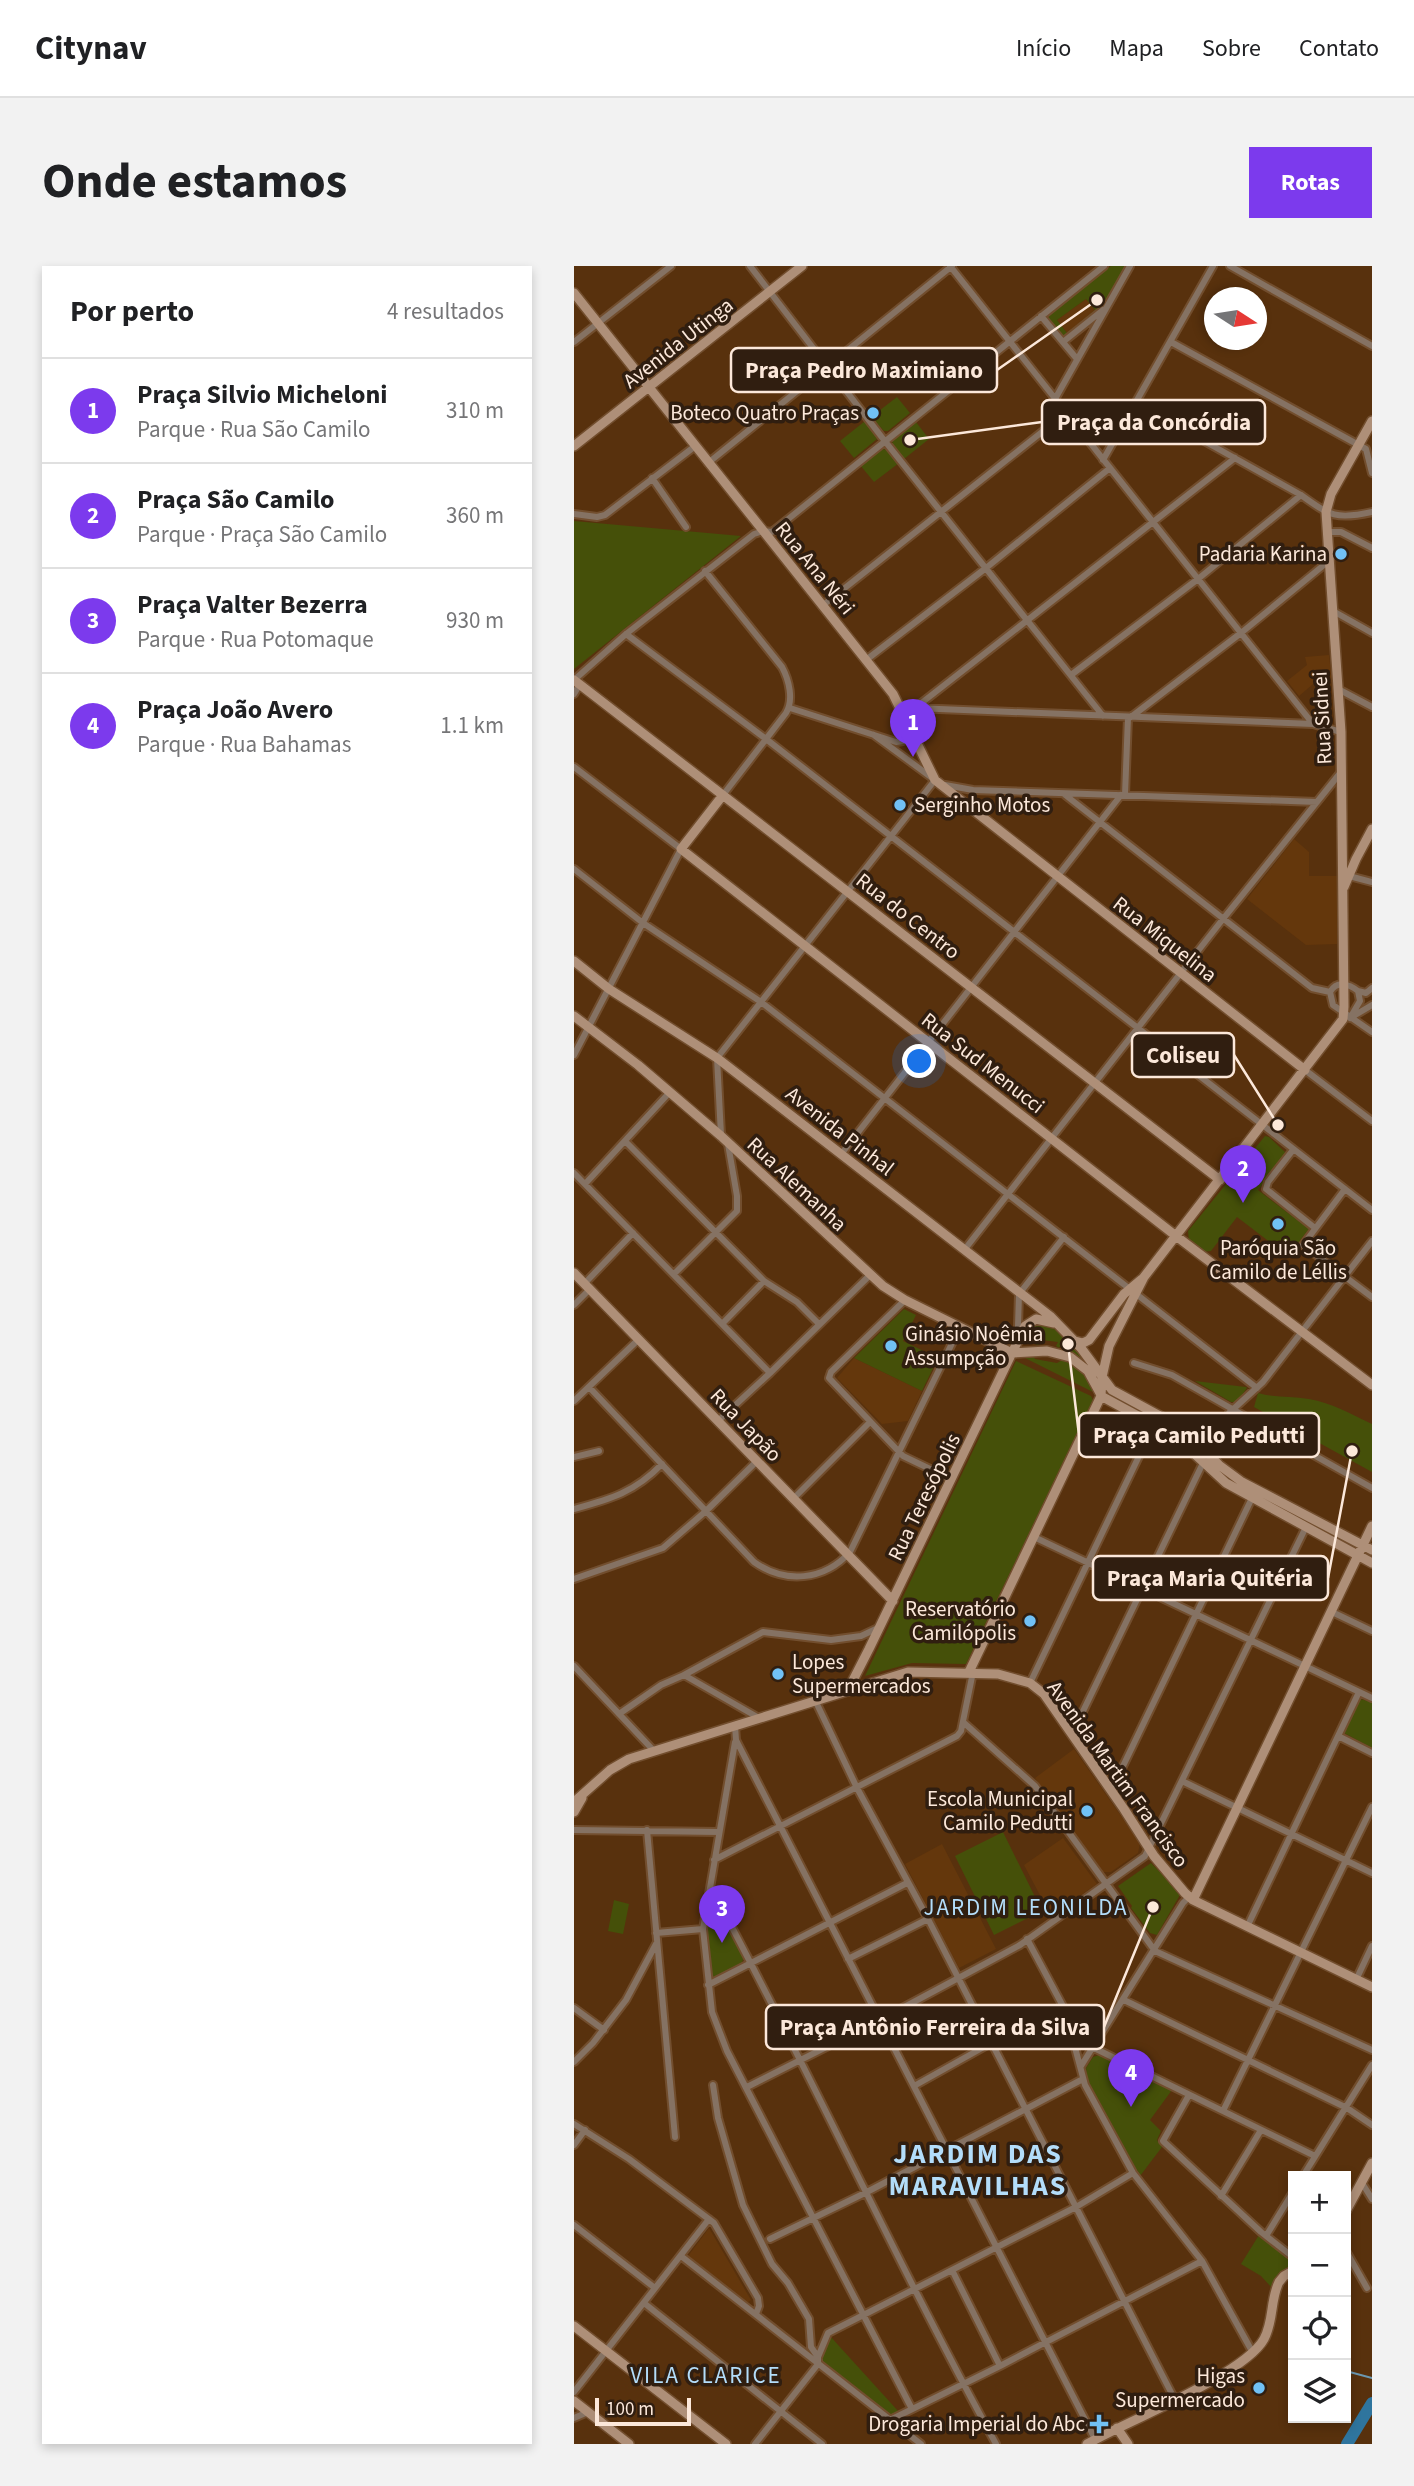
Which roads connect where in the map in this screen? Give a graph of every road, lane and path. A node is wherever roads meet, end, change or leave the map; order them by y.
1 (671, 266) edge
2 (750, 266) edge
3 (802, 266) edge
4 (951, 266) edge
5 (1104, 266) edge
6 (1130, 266) edge
7 (1213, 266) edge
8 (1230, 266) edge
9 (770, 292) junction
10 (574, 293) edge
11 (1107, 306) junction
12 (1041, 316) junction
13 (597, 323) junction
14 (1009, 341) junction
15 (574, 342) edge
16 (1063, 342) junction
17 (1171, 342) junction
18 (1372, 346) edge
19 (1077, 359) junction
20 (827, 366) junction
21 (648, 389) junction
22 (1055, 399) junction
23 (1136, 403) junction
24 (1066, 413) junction
25 (1371, 425) edge
26 (884, 440) junction
27 (1359, 445) junction
28 (574, 446) edge
29 (694, 447) junction
30 (1235, 458) junction
31 (1103, 460) junction
32 (708, 463) junction
33 (1110, 468) junction
34 (1372, 473) edge
35 (652, 478) junction
36 (1301, 495) junction
37 (941, 512) junction
38 (1326, 512) junction
39 (1372, 512) edge
40 (574, 514) edge
41 (1346, 518) junction
42 (1153, 523) junction
43 (686, 527) dead end
44 (763, 531) junction
45 (1328, 532) junction
46 (1341, 532) junction
47 (1372, 548) edge
48 (1330, 560) junction
49 (986, 568) junction
50 (705, 571) junction
51 (1198, 579) junction
52 (822, 606) junction
53 (1333, 611) junction
54 (1028, 622) junction
55 (1241, 633) junction
56 (1372, 633) edge
57 (626, 634) junction
58 (866, 660) junction
59 (1071, 675) junction
60 (576, 681) edge
61 (1338, 688) junction
62 (936, 693) junction
63 (574, 694) edge
64 (1372, 707) edge
65 (790, 708) junction
66 (915, 708) junction
67 (942, 709) junction
68 (902, 711) junction
69 (1103, 716) junction
70 (1129, 717) junction
71 (1314, 724) junction
72 (912, 732) junction
73 (1341, 732) junction
74 (874, 735) junction
75 (766, 739) junction
76 (574, 767) edge
77 (1342, 771) junction
78 (936, 782) junction
79 (972, 790) junction
80 (1325, 792) junction
81 (950, 793) junction
82 (1063, 793) junction
83 (723, 794) junction
84 (1342, 794) junction
85 (1123, 795) junction
86 (1317, 803) junction
87 (1100, 822) junction
88 (1372, 829) edge
89 (890, 836) junction
90 (681, 849) junction
91 (1343, 857) junction
92 (1356, 859) junction
93 (574, 869) edge
94 (1351, 875) junction
95 (1058, 877) junction
96 (1372, 882) edge
97 (1343, 890) junction
98 (848, 891) junction
99 (1224, 918) junction
100 (643, 923) junction
101 (1014, 933) junction
102 (805, 946) junction
103 (574, 961) edge
104 (1181, 973) junction
105 (1344, 984) junction
106 (972, 987) junction
107 (1372, 988) edge
108 (609, 989) junction
109 (1358, 991) junction
110 (1330, 992) junction
111 (761, 1002) junction
112 (1372, 1005) edge
113 (574, 1016) edge
114 (1347, 1016) junction
115 (590, 1027) junction
116 (1138, 1028) junction
117 (1372, 1032) edge
118 (929, 1043) junction
119 (574, 1055) edge
120 (717, 1058) junction
121 (1305, 1070) junction
122 (1095, 1083) junction
123 (669, 1093) junction
124 (886, 1099) junction
125 (1372, 1121) edge
126 (1262, 1125) junction
127 (1051, 1139) junction
128 (724, 1140) junction
129 (626, 1142) junction
130 (1293, 1150) junction
131 (842, 1153) junction
132 (574, 1173) edge
133 (1220, 1180) junction
134 (585, 1184) junction
135 (1345, 1189) junction
136 (1008, 1194) junction
137 (1372, 1210) edge
138 (1315, 1228) junction
139 (633, 1233) junction
140 (716, 1233) junction
141 (1176, 1236) junction
142 (1064, 1237) junction
143 (1372, 1241) edge
144 (965, 1249) junction
145 (574, 1273) edge
146 (674, 1274) junction
147 (870, 1275) junction
148 (1345, 1276) junction
149 (764, 1281) junction
150 (588, 1286) junction
151 (1133, 1291) junction
152 (1019, 1294) junction
153 (1372, 1297) edge
154 (905, 1300) junction
155 (574, 1305) edge
156 (722, 1324) junction
157 (819, 1324) junction
158 (1056, 1324) junction
159 (960, 1327) junction
160 (1095, 1332) junction
161 (1301, 1332) junction
162 (1020, 1336) junction
163 (639, 1339) junction
164 (1075, 1341) junction
165 (1111, 1343) junction
166 (1041, 1351) junction
167 (1012, 1353) junction
168 (1133, 1363) dead end
169 (770, 1373) junction
170 (1102, 1377) junction
171 (1372, 1385) edge
172 (589, 1387) junction
173 (1257, 1388) junction
174 (1101, 1396) junction
175 (574, 1401) edge
176 (1234, 1408) junction
177 (718, 1421) junction
178 (870, 1422) junction
179 (1154, 1425) junction
180 (598, 1451) dead end
181 (899, 1451) junction
182 (1208, 1454) junction
183 (574, 1457) edge
184 (757, 1461) junction
185 (1203, 1463) junction
186 (662, 1464) junction
187 (951, 1479) junction
188 (1372, 1488) edge
189 (1252, 1498) junction
190 (793, 1499) junction
191 (574, 1508) edge
192 (706, 1511) junction
193 (1372, 1526) edge
194 (1306, 1527) junction
195 (1034, 1537) junction
196 (1362, 1545) junction
197 (1372, 1550) edge
198 (848, 1555) junction
199 (1359, 1556) junction
200 (1088, 1563) junction
201 (1372, 1563) edge
202 (574, 1579) edge
203 (1142, 1589) junction
204 (892, 1601) junction
205 (1332, 1612) junction
206 (1197, 1614) junction
207 (881, 1626) junction
208 (1372, 1631) edge
209 (861, 1636) junction
210 (1251, 1640) junction
211 (869, 1649) junction
212 (574, 1666) edge
213 (1306, 1666) junction
214 (858, 1672) junction
215 (971, 1672) junction
216 (684, 1675) junction
217 (1030, 1683) junction
218 (866, 1684) junction
219 (847, 1690) junction
220 (1359, 1692) junction
221 (1372, 1698) edge
222 (815, 1700) junction
223 (619, 1714) junction
224 (759, 1718) junction
225 (963, 1722) junction
226 (735, 1726) junction
227 (1072, 1734) junction
228 (1338, 1736) junction
229 (736, 1740) junction
230 (654, 1751) junction
231 (1372, 1753) edge
232 (1182, 1781) junction
233 (857, 1788) junction
234 (1111, 1791) junction
235 (585, 1794) junction
236 (574, 1802) edge
237 (1372, 1807) edge
238 (1237, 1808) junction
239 (574, 1812) edge
240 (780, 1825) junction
241 (574, 1830) edge
242 (647, 1830) junction
243 (719, 1832) junction
244 (1292, 1835) junction
245 (1149, 1849) junction
246 (714, 1860) junction
247 (1347, 1861) junction
248 (1372, 1873) edge
249 (907, 1883) junction
250 (1104, 1884) junction
251 (1191, 1899) junction
252 (706, 1906) junction
253 (928, 1919) junction
254 (830, 1922) junction
255 (1247, 1927) junction
256 (703, 1929) junction
257 (656, 1933) junction
258 (1027, 1939) junction
259 (657, 1942) junction
260 (1372, 1946) edge
261 (1155, 1951) junction
262 (1301, 1954) junction
263 (849, 1959) junction
264 (751, 1963) junction
265 (957, 1977) junction
266 (1356, 1980) junction
267 (708, 1985) junction
268 (1372, 1987) edge
269 (1124, 2000) junction
270 (1276, 2006) junction
271 (574, 2008) edge
272 (880, 2020) junction
273 (604, 2030) junction
274 (991, 2043) junction
275 (1094, 2048) junction
276 (1372, 2050) edge
277 (800, 2059) junction
278 (1249, 2061) junction
279 (574, 2062) edge
280 (1372, 2065) edge
281 (1081, 2066) junction
282 (1083, 2079) junction
283 (713, 2085) dead end
284 (914, 2086) junction
285 (747, 2087) junction
286 (1189, 2095) junction
287 (1347, 2108) junction
288 (1026, 2110) junction
289 (1223, 2111) junction
290 (574, 2124) edge
291 (1372, 2125) edge
292 (585, 2130) junction
293 (1261, 2130) junction
294 (675, 2137) dead end
295 (574, 2144) edge
296 (947, 2150) junction
297 (1315, 2156) junction
298 (1372, 2163) edge
299 (1306, 2171) edge
300 (1133, 2173) junction
301 (1363, 2183) junction
302 (865, 2193) junction
303 (1221, 2196) junction
304 (1372, 2199) edge
305 (1288, 2200) edge
306 (1351, 2203) edge
307 (1076, 2207) junction
308 (813, 2217) junction
309 (709, 2219) junction
310 (574, 2225) edge
311 (1266, 2236) junction
312 (770, 2239) dead end
313 (997, 2248) junction
314 (1288, 2253) edge
315 (681, 2256) junction
316 (1351, 2260) edge
317 (1202, 2261) junction
318 (951, 2270) junction
319 (1288, 2274) edge
320 (655, 2288) junction
321 (1367, 2288) dead end
322 (915, 2290) junction
323 (1124, 2301) junction
324 (644, 2303) junction
325 (756, 2314) junction
326 (864, 2316) junction
327 (574, 2326) edge
328 (1045, 2341) junction
329 (606, 2351) junction
330 (1253, 2353) junction
331 (818, 2360) junction
332 (1000, 2367) junction
333 (963, 2385) junction
334 (574, 2392) edge
335 (1175, 2400) junction
336 (574, 2401) edge
337 (912, 2409) junction
338 (781, 2411) junction
339 (588, 2412) junction
340 (574, 2418) edge
341 (890, 2420) junction
342 (1117, 2428) junction
343 (1091, 2442) edge
344 (629, 2444) edge
345 (726, 2444) edge
346 (755, 2444) edge
347 (822, 2444) edge
348 (921, 2444) edge
349 (996, 2444) edge
350 (1128, 2444) edge

1 - 13 street
2 - 9 street
3 - 9 main road, Avenida Utinga
4 - 14 street
4 - 20 street
5 - 12 street
6 - 11 street
7 - 17 street
8 - 18 street
9 - 20 street
9 - 21 main road, Avenida Utinga
10 - 13 main road, Rua Ana Néri
11 - 16 street
11 - 19 street
12 - 14 street
12 - 16 street
13 - 15 street
13 - 21 main road, Rua Ana Néri
14 - 22 street
14 - 26 street
16 - 19 street
17 - 23 street
17 - 27 street
19 - 22 street
20 - 26 street
20 - 32 street
21 - 28 main road, Avenida Utinga
21 - 29 main road, Rua Ana Néri
22 - 24 street
23 - 30 street
23 - 31 street
24 - 31 street
24 - 37 street
25 - 27 main road, Rua Sidnei
26 - 37 street
26 - 44 street
27 - 34 street
27 - 38 main road, Rua Sidnei
29 - 32 main road, Rua Ana Néri
29 - 35 street
30 - 36 street
30 - 42 street
31 - 33 street
32 - 44 main road, Rua Ana Néri
33 - 42 street
33 - 49 street
35 - 40 street
35 - 43 street
36 - 38 street
36 - 51 street
37 - 49 street
37 - 52 street
38 - 41 street
38 - 45 main road, Rua Sidnei
39 - 41 street
41 - 46 street
42 - 51 street
42 - 54 street
44 - 50 street
44 - 52 main road, Rua Ana Néri
45 - 46 street
45 - 48 main road, Rua Sidnei
46 - 47 street
48 - 53 main road, Rua Sidnei
48 - 55 street
49 - 54 street
49 - 58 street
50 - 57 street
50 - 65 street
51 - 55 street
51 - 59 street
52 - 58 main road, Rua Ana Néri
53 - 56 street
53 - 61 main road, Rua Sidnei
54 - 59 street
54 - 62 street
55 - 70 street
55 - 71 street
57 - 60 street
57 - 75 street
58 - 68 main road, Rua Ana Néri
59 - 69 street
60 - 63 street
60 - 83 main road, Rua do Centro
61 - 64 street
61 - 73 main road, Rua Sidnei
62 - 66 street
62 - 67 street
65 - 74 street
65 - 75 street
66 - 67 street
66 - 68 street
67 - 69 street
68 - 72 main road, Rua Ana Néri
69 - 70 street
70 - 71 street
70 - 85 street
71 - 73 street
72 - 74 street
72 - 78 main road, Rua Ana Néri
73 - 77 main road, Rua Sidnei
74 - 78 street
75 - 83 street
75 - 89 street
76 - 90 street, Rua Sud Menucci
77 - 80 street
77 - 84 main road, Rua Sidnei
78 - 79 street
78 - 81 main road, Rua Miquelina
78 - 89 street
79 - 81 street
79 - 82 street
80 - 84 street
80 - 86 street
81 - 95 main road, Rua Miquelina
82 - 85 street
82 - 87 street
83 - 90 main road
83 - 98 main road, Rua do Centro
84 - 91 main road, Rua Sidnei
85 - 86 street
85 - 87 street
86 - 99 street
87 - 95 street
87 - 99 street
88 - 92 main road
89 - 98 street
89 - 101 street
90 - 100 street
90 - 102 main road, Rua Sud Menucci
91 - 92 main road
91 - 94 main road
91 - 97 main road, Rua Sidnei
92 - 94 main road
93 - 100 street
94 - 96 street
94 - 97 main road
95 - 101 street
95 - 104 main road, Rua Miquelina
97 - 105 main road, Rua Sidnei
98 - 102 street
98 - 106 main road, Rua do Centro
99 - 104 street
99 - 110 street
100 - 108 street
100 - 111 street
101 - 106 street
101 - 116 street
102 - 111 street
102 - 118 main road, Rua Sud Menucci
103 - 108 main road, Avenida Pinhal
104 - 116 street
104 - 121 main road, Rua Miquelina
105 - 109 street
105 - 110 street
105 - 114 main road, Rua Sidnei
106 - 118 street
106 - 122 main road, Rua do Centro
107 - 109 street
108 - 115 street
108 - 120 main road, Avenida Pinhal
109 - 114 street
110 - 114 street
111 - 120 street
111 - 124 street
112 - 114 street
113 - 115 main road, Rua Alemanha
114 - 117 street
114 - 121 main road, Rua Sidnei
115 - 119 street
115 - 123 main road, Rua Alemanha
116 - 122 street
116 - 126 street
118 - 124 street
118 - 127 main road, Rua Sud Menucci
120 - 128 street
120 - 131 main road, Avenida Pinhal
121 - 125 street, Rua Miquelina
121 - 126 main road, Rua Sidnei
122 - 127 street
122 - 133 main road, Rua do Centro
123 - 128 main road, Rua Alemanha
123 - 129 street
124 - 131 street
124 - 136 street
126 - 130 street
126 - 133 main road, Rua Sidnei
127 - 136 street
127 - 141 main road, Rua Sud Menucci
128 - 140 street
128 - 147 main road, Rua Alemanha
129 - 134 street
129 - 140 street
130 - 135 street
130 - 138 street
131 - 144 main road, Avenida Pinhal
132 - 134 street
133 - 141 main road, Rua Sidnei
134 - 139 street
135 - 137 street
135 - 138 street
136 - 142 street
136 - 144 street
138 - 148 street
139 - 146 street
139 - 150 street
140 - 146 street
140 - 149 street
141 - 151 main road, Rua Sidnei
141 - 161 main road, Rua Sud Menucci
142 - 151 street
142 - 152 street
143 - 148 street
144 - 152 main road, Avenida Pinhal
145 - 150 main road, Rua Japão
146 - 156 street
147 - 154 main road, Rua Alemanha
147 - 157 street
148 - 153 street
148 - 161 street
149 - 156 street
149 - 157 street
150 - 155 street
150 - 163 main road, Rua Japão
151 - 160 main road
151 - 165 main road
151 - 173 street
152 - 158 main road, Avenida Pinhal
152 - 162 street
154 - 159 main road, Rua Alemanha
154 - 178 street
156 - 169 street
157 - 169 street
158 - 162 main road
158 - 164 main road, Avenida Pinhal
159 - 167 main road, Rua Alemanha
159 - 181 street
160 - 164 main road
160 - 165 main road
161 - 171 main road, Rua Sud Menucci
161 - 173 street
162 - 166 main road
162 - 167 main road, Rua Teresópolis
163 - 172 street
163 - 177 main road, Rua Japão
164 - 170 main road, Avenida Pinhal
165 - 170 main road
166 - 167 main road
166 - 174 main road
167 - 187 main road, Rua Teresópolis
168 - 176 street
169 - 177 street
170 - 174 main road
170 - 182 main road, Avenida Pinhal
172 - 175 street
172 - 186 street
173 - 176 street
174 - 179 main road
174 - 195 main road
176 - 182 street
176 - 188 street
177 - 184 main road, Rua Japão
178 - 181 street
178 - 190 street
179 - 185 main road
179 - 200 street
180 - 183 street
181 - 187 street
181 - 198 street
182 - 196 main road, Avenida Pinhal
184 - 190 main road, Rua Japão
184 - 192 street
185 - 189 main road
185 - 203 street
186 - 191 street
186 - 192 street
187 - 204 main road, Rua Teresópolis
189 - 194 main road
189 - 206 street
190 - 198 main road, Rua Japão
192 - 198 street
192 - 202 street
193 - 196 main road
194 - 199 main road
194 - 210 street
195 - 200 street
195 - 215 main road
196 - 197 main road, Avenida Pinhal
196 - 199 main road
198 - 204 main road, Rua Japão
199 - 201 main road
199 - 205 main road
200 - 203 street
200 - 217 street
203 - 206 street
203 - 227 street
204 - 207 main road, Rua Teresópolis
205 - 208 street
205 - 213 main road
206 - 210 street
206 - 234 street
207 - 209 street
207 - 211 main road, Rua Teresópolis
209 - 211 street
209 - 216 street
210 - 213 street
210 - 232 street
211 - 214 main road, Rua Teresópolis
212 - 223 street
213 - 220 street
213 - 238 main road
214 - 218 main road
214 - 219 main road, Rua Teresópolis
215 - 217 main road, Avenida Martim Francisco
215 - 218 main road, Avenida Martim Francisco
215 - 225 street
216 - 223 street
216 - 224 street
217 - 227 main road, Avenida Martim Francisco
218 - 219 main road, Avenida Martim Francisco
219 - 222 main road, Avenida Martim Francisco
220 - 221 street
220 - 228 street
222 - 224 main road, Avenida Martim Francisco
222 - 233 street
223 - 230 street
224 - 226 main road, Avenida Martim Francisco
225 - 233 street
225 - 250 street
226 - 229 street
226 - 230 main road, Avenida Martim Francisco
227 - 234 main road, Avenida Martim Francisco
228 - 231 street
228 - 244 street
229 - 240 street
229 - 243 street
230 - 235 main road, Avenida Martim Francisco
232 - 238 street
232 - 245 street
233 - 240 street
233 - 249 street
234 - 245 main road, Avenida Martim Francisco
235 - 236 main road, Avenida Martim Francisco
235 - 239 main road, Avenida Martim Francisco
237 - 247 street
238 - 244 street
238 - 251 main road
240 - 246 street
240 - 254 street
241 - 242 street
242 - 243 street
242 - 257 street
243 - 246 street
244 - 247 street
244 - 255 street
245 - 250 street
245 - 251 main road, Avenida Martim Francisco
246 - 252 street
247 - 248 street
247 - 262 street
249 - 253 street
249 - 254 street
250 - 258 street
250 - 261 street
251 - 255 main road, Avenida Martim Francisco
251 - 261 street
252 - 256 street
252 - 264 street
253 - 263 street
253 - 265 street
254 - 263 street
254 - 264 street
255 - 262 main road, Avenida Martim Francisco
256 - 257 street
256 - 267 street
257 - 259 street
258 - 265 street
258 - 281 street
259 - 273 street
259 - 294 street
260 - 266 street
261 - 269 street
261 - 270 street
262 - 266 main road, Avenida Martim Francisco
262 - 270 street
263 - 272 street
264 - 267 street
264 - 277 street
265 - 272 street
265 - 274 street
266 - 268 main road, Avenida Martim Francisco
267 - 285 street
269 - 275 street
269 - 278 street
270 - 276 street
270 - 278 street
271 - 273 street
272 - 277 street
272 - 284 street
273 - 279 street
274 - 284 street
274 - 288 street
275 - 281 street
275 - 286 street
277 - 285 street
277 - 302 street
278 - 287 street
278 - 289 street
280 - 287 street
281 - 282 street
282 - 288 street
282 - 300 street
283 - 331 street
284 - 296 street
285 - 308 street
286 - 289 street
286 - 303 street
287 - 291 street
287 - 297 street
288 - 296 street
288 - 307 street
289 - 293 street
290 - 292 street
292 - 295 street
292 - 309 street
293 - 297 street
293 - 303 street
296 - 302 street
296 - 313 street
297 - 299 street
298 - 301 main road
300 - 307 street
300 - 317 street
301 - 304 street
301 - 306 main road
302 - 308 street
302 - 322 street
303 - 311 street
305 - 311 street
307 - 313 street
307 - 323 street
308 - 312 street
308 - 326 street
309 - 315 street
309 - 325 street
310 - 320 street
311 - 314 street
313 - 318 street
313 - 328 street
315 - 320 street
315 - 325 street
316 - 321 street
317 - 323 street
317 - 330 street
318 - 322 street
318 - 332 street
319 - 330 main road
320 - 324 street
322 - 326 street
322 - 333 street
323 - 328 street
323 - 335 street
324 - 329 street
324 - 338 street
325 - 331 street
326 - 331 street
326 - 337 street
327 - 329 main road
328 - 332 street
328 - 343 street
329 - 334 street
329 - 345 main road
330 - 335 main road
331 - 338 street
331 - 341 street
332 - 333 street
333 - 337 street
333 - 349 street
335 - 342 main road
336 - 339 main road
337 - 341 street
338 - 346 street
338 - 347 street
339 - 340 street
339 - 344 main road
341 - 348 street
342 - 343 main road
342 - 350 main road

